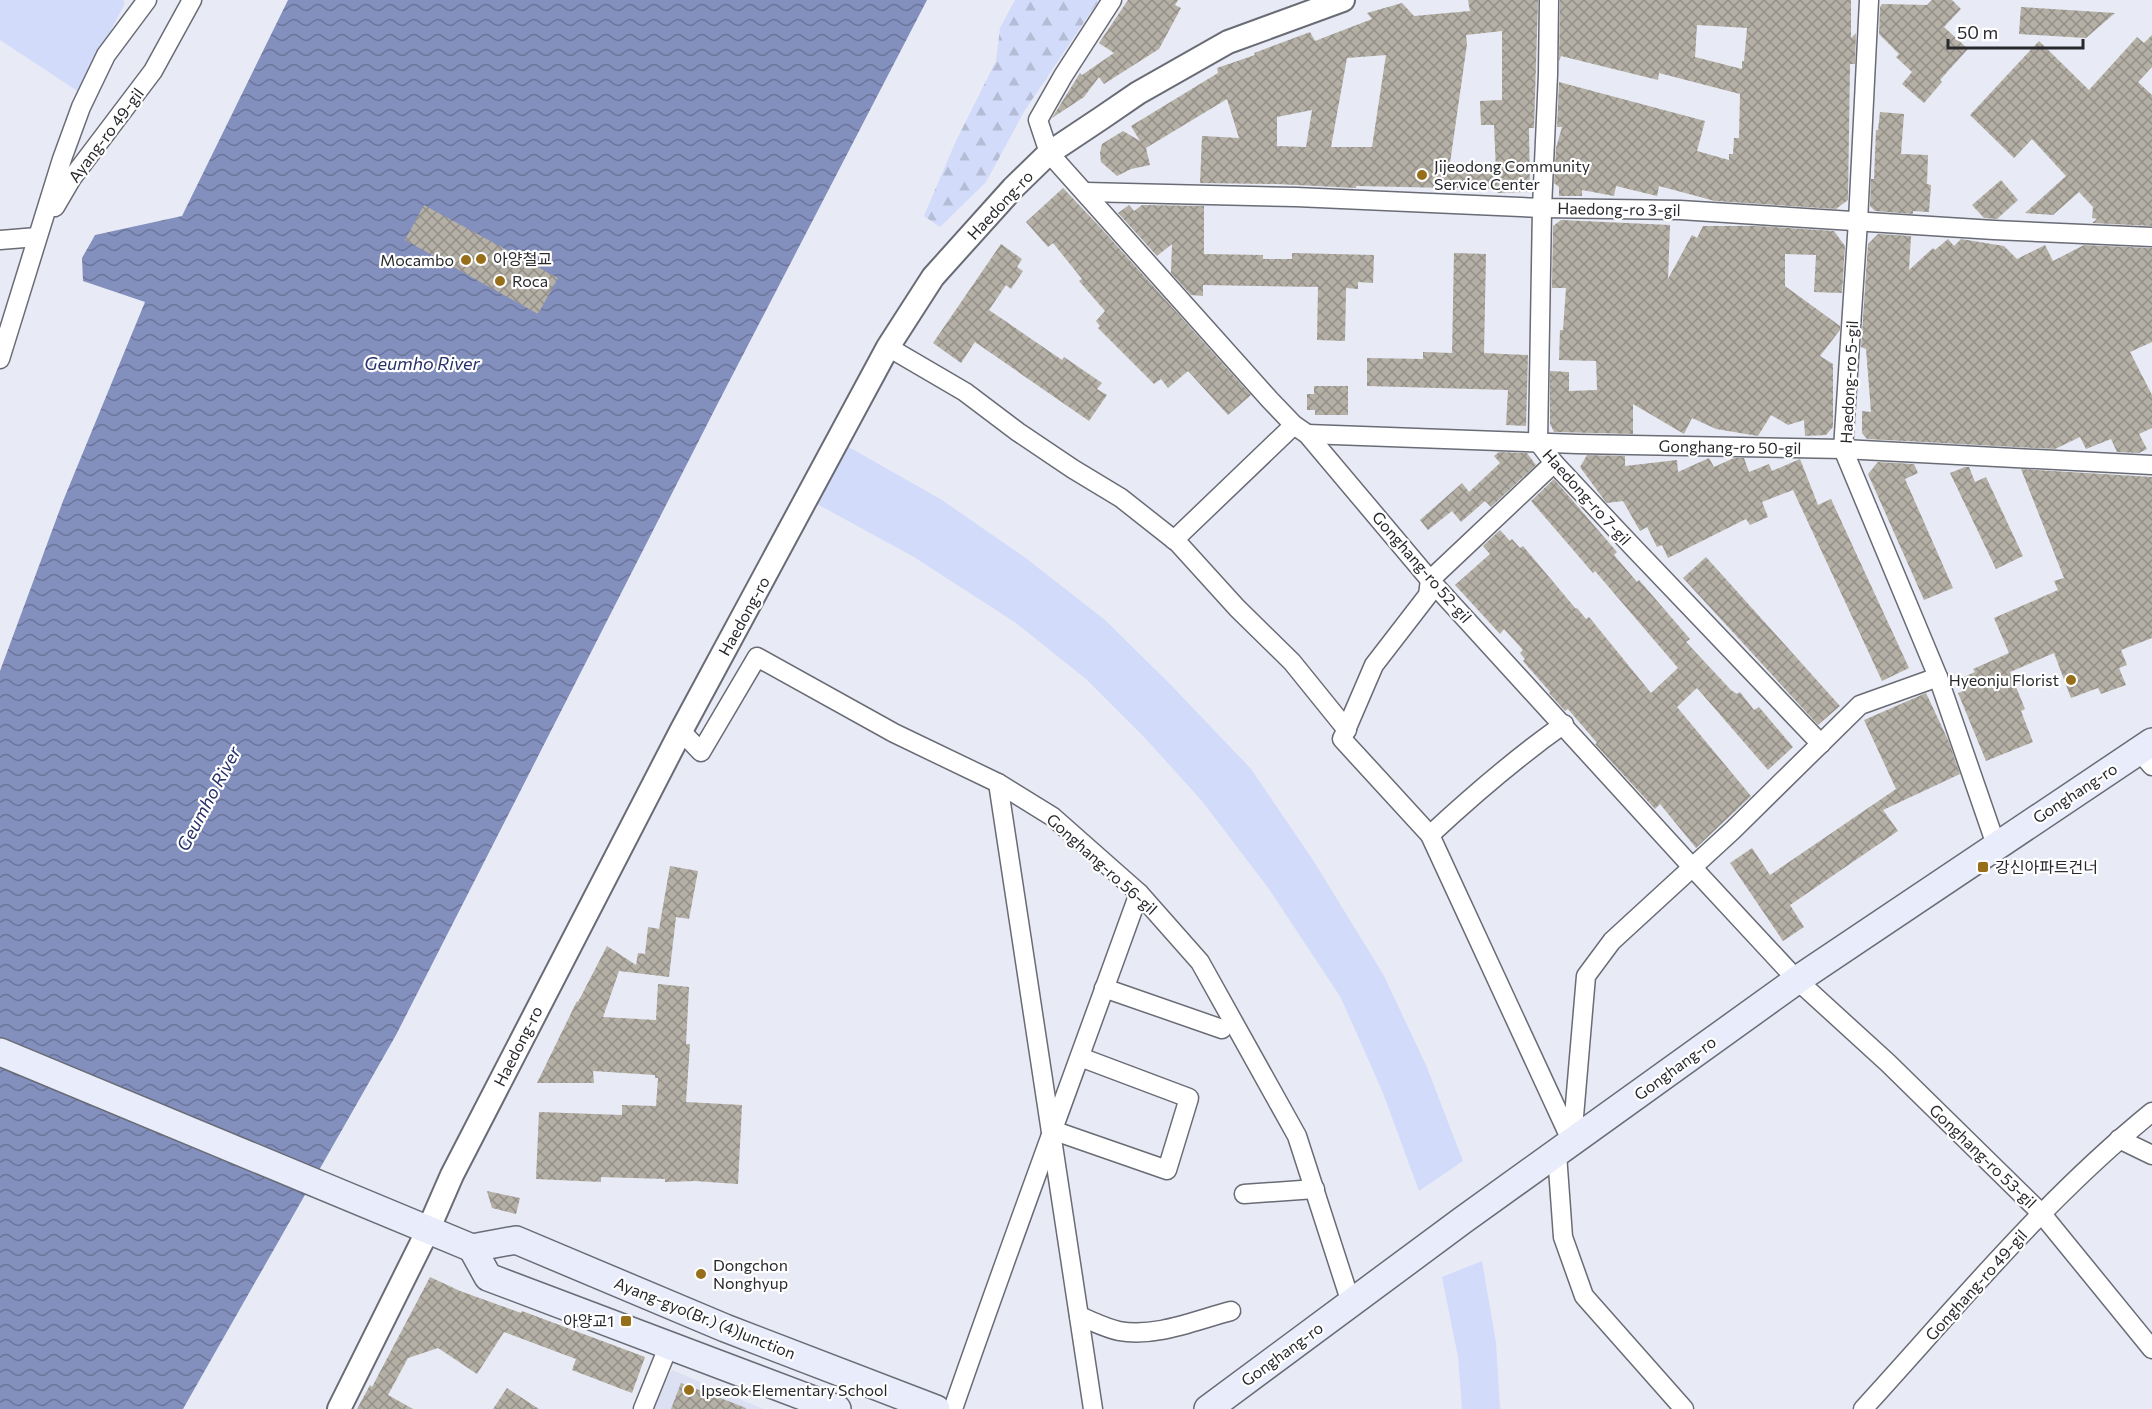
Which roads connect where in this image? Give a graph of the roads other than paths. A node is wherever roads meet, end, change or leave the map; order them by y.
1 (147, 0) edge
2 (192, 0) edge
3 (1112, 0) edge
4 (1343, 0) edge
5 (1549, 0) edge
6 (1869, 0) edge
7 (1049, 153) junction
8 (1085, 192) junction
9 (1542, 208) junction
10 (1858, 222) junction
11 (37, 237) junction
12 (2152, 237) edge
13 (0, 240) edge
14 (888, 347) junction
15 (0, 359) edge
16 (1301, 430) junction
17 (1538, 442) junction
18 (1843, 449) junction
19 (1554, 463) junction
20 (2152, 465) edge
21 (1174, 540) junction
22 (1430, 580) junction
23 (1938, 677) junction
24 (1564, 724) junction
25 (681, 731) junction
26 (1342, 739) junction
27 (1821, 744) junction
28 (2148, 753) edge
29 (998, 783) junction
30 (1430, 835) junction
31 (1996, 845) junction
32 (1693, 868) junction
33 (1139, 893) junction
34 (1797, 980) junction
35 (1104, 988) junction
36 (1221, 1029) dead end
37 (0, 1052) edge
38 (1080, 1057) junction
39 (2152, 1112) edge
40 (1052, 1130) junction
41 (2119, 1139) junction
42 (1557, 1154) junction
43 (2152, 1155) edge
44 (1315, 1189) junction
45 (1245, 1194) dead end
46 (2041, 1213) junction
47 (428, 1230) junction
48 (472, 1248) junction
49 (1351, 1303) junction
50 (1231, 1311) dead end
51 (1079, 1316) junction
52 (669, 1345) junction
53 (2152, 1349) edge
54 (1204, 1407) edge
55 (339, 1409) edge
56 (643, 1409) edge
57 (837, 1409) edge
58 (936, 1409) edge
59 (954, 1409) edge
60 (1093, 1409) edge
61 (1684, 1409) edge
62 (1863, 1409) edge

1 - 11 street
2 - 11 street, Ayang-ro 49-gil
3 - 7 street
4 - 7 street, Haedong-ro
5 - 9 street, Haedong-ro 7-gil
6 - 10 street, Haedong-ro 5-gil
7 - 8 street, Gonghang-ro 52-gil
7 - 14 street, Haedong-ro
8 - 9 street, Haedong-ro 3-gil
8 - 16 street, Gonghang-ro 52-gil
9 - 10 street, Haedong-ro 3-gil
9 - 17 street, Haedong-ro 7-gil
10 - 12 street, Haedong-ro 3-gil
10 - 18 street, Haedong-ro 5-gil
11 - 13 street
11 - 15 street
14 - 21 street
14 - 25 street, Haedong-ro
16 - 17 street, Gonghang-ro 50-gil
16 - 21 street
16 - 22 street, Gonghang-ro 52-gil
17 - 18 street, Gonghang-ro 50-gil
17 - 19 street, Haedong-ro 7-gil
18 - 20 street, Gonghang-ro 50-gil
18 - 23 street, Haedong-ro 5-gil
19 - 22 street
19 - 27 street, Haedong-ro 7-gil
21 - 26 street
22 - 24 street, Gonghang-ro 52-gil
22 - 26 street
23 - 27 street
23 - 31 street, Haedong-ro 5-gil
24 - 30 street
24 - 32 street, Gonghang-ro 52-gil
25 - 29 street, Gonghang-ro 56-gil
25 - 47 street, Haedong-ro
26 - 30 street
27 - 32 street
28 - 31 main road, Gonghang-ro
29 - 33 street, Gonghang-ro 56-gil
29 - 40 street
30 - 32 street
31 - 34 main road, Gonghang-ro
32 - 34 street, Gonghang-ro 52-gil
33 - 35 street
33 - 44 street, Gonghang-ro 56-gil
34 - 42 main road, Gonghang-ro
34 - 46 street, Gonghang-ro 53-gil
35 - 36 street
35 - 38 street
37 - 47 main road
38 - 40 street
38 - 40 street
39 - 41 street, Gonghang-ro 49-gil
40 - 51 street
40 - 59 street
41 - 43 street
41 - 46 street, Gonghang-ro 49-gil
42 - 49 main road, Gonghang-ro
42 - 61 street
44 - 45 street
44 - 49 street, Gonghang-ro 56-gil
46 - 53 street, Gonghang-ro 53-gil
46 - 62 street, Gonghang-ro 49-gil
47 - 48 main road
47 - 55 street, Haedong-ro
48 - 52 main road
48 - 58 main road, Ayang-gyo(Br.) (4)Junction
49 - 54 main road, Gonghang-ro
50 - 51 street
51 - 60 street
52 - 56 street
52 - 57 main road

